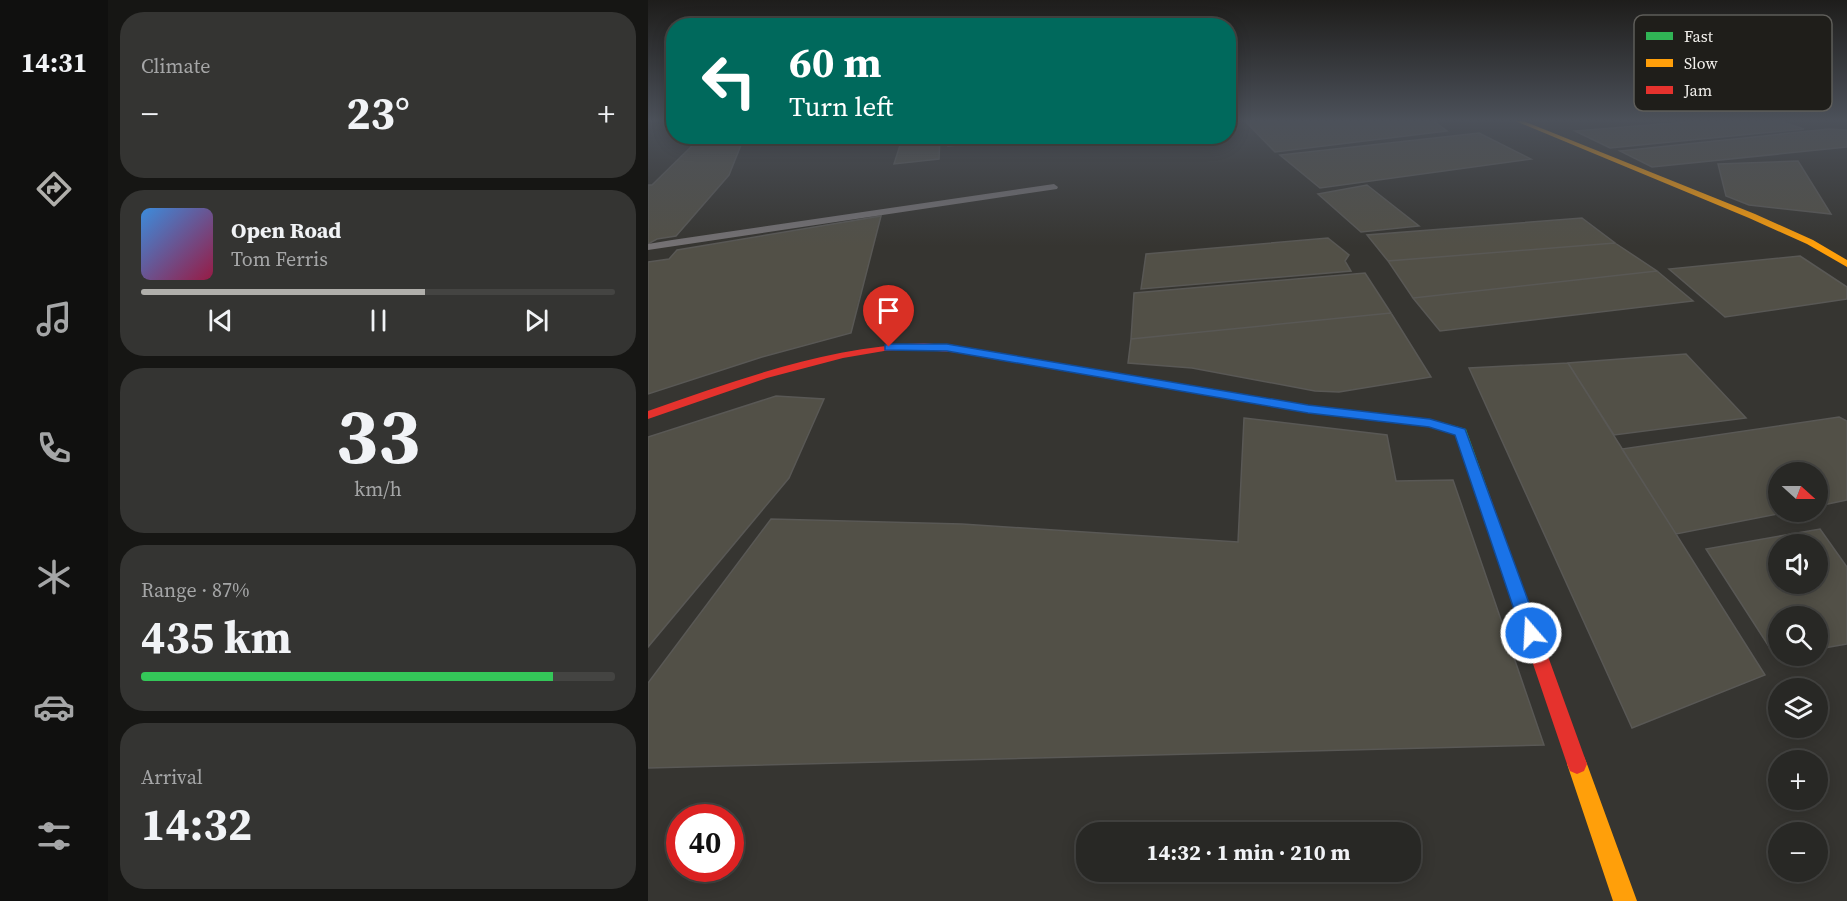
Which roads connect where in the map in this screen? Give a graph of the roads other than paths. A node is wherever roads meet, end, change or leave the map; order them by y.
1 (1619, 162) edge
2 (1054, 187) dead end
3 (648, 247) edge
4 (1847, 264) edge
5 (648, 415) edge
6 (1625, 901) edge

1 - 4 street
2 - 3 lane
5 - 6 street

